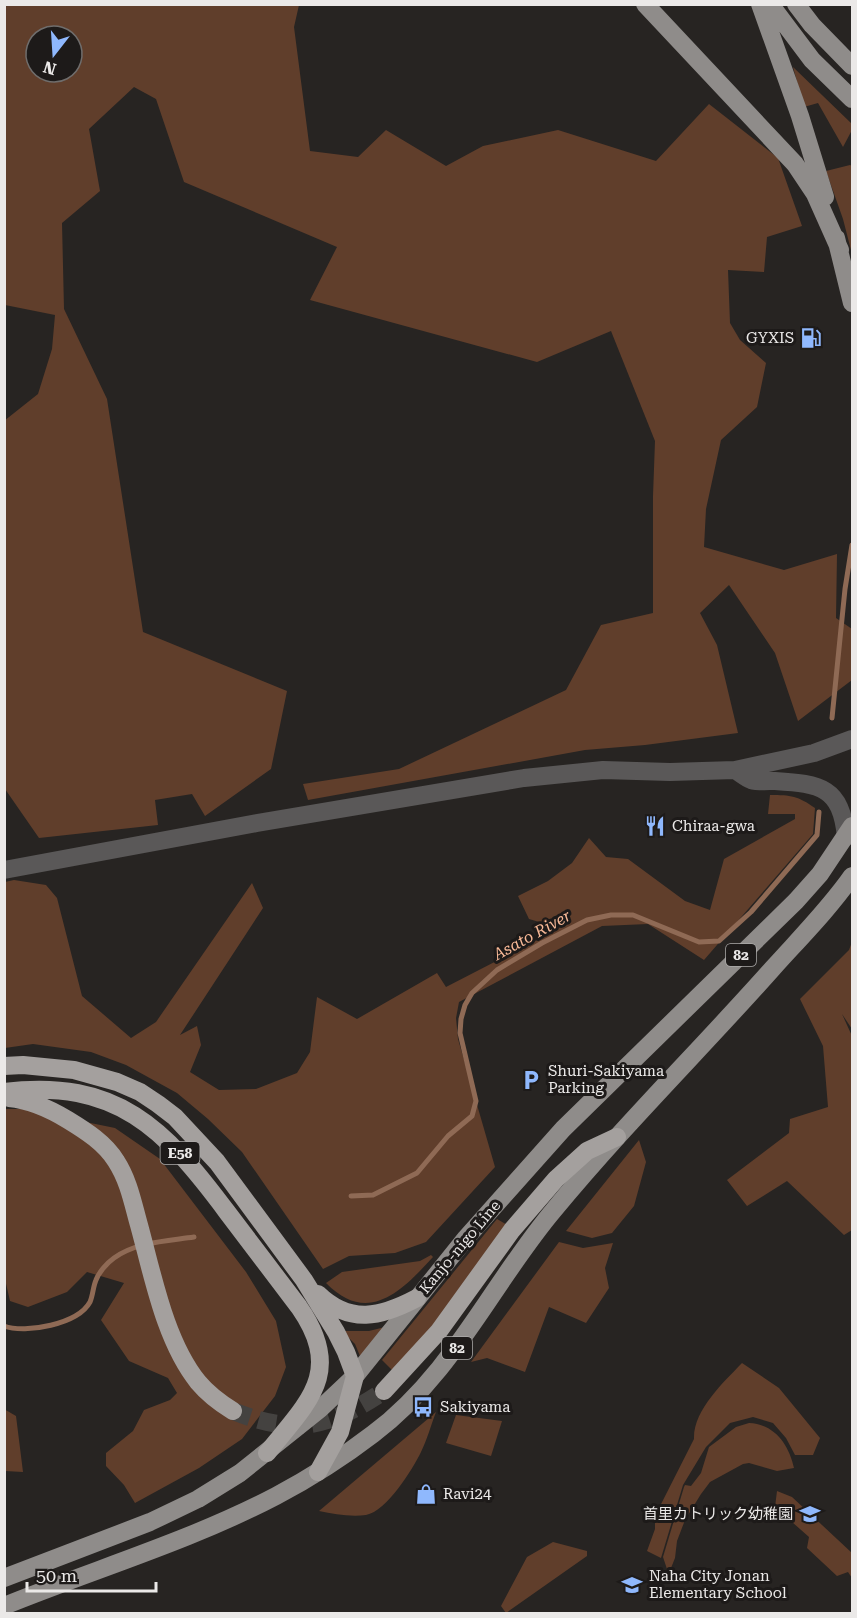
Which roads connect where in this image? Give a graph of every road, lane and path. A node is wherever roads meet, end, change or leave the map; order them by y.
1 (645, 4) edge
2 (760, 4) edge
3 (770, 4) edge
4 (796, 4) edge
5 (852, 66) edge
6 (852, 99) edge
7 (800, 116) junction
8 (764, 130) junction
9 (840, 250) junction
10 (852, 303) edge
11 (852, 739) edge
12 (735, 770) junction
13 (849, 832) edge
14 (4, 870) edge
15 (852, 876) edge
16 (4, 1066) edge
17 (4, 1092) edge
18 (4, 1098) edge
19 (617, 1137) junction
20 (304, 1280) junction
21 (417, 1298) junction
22 (355, 1376) junction
23 (384, 1391) tunnel mouth
24 (233, 1411) tunnel mouth
25 (267, 1453) junction
26 (318, 1472) junction
27 (4, 1578) edge
28 (4, 1606) edge

1 - 8 main road
2 - 7 main road
3 - 6 main road
4 - 5 main road
7 - 8 main road
7 - 9 main road
8 - 9 main road
9 - 10 main road
11 - 12 street
12 - 13 street
12 - 14 street
13 - 21 main road, Kanjo-nigo Line / 82
15 - 19 main road, 82
16 - 20 highway
17 - 25 highway, E58
18 - 24 highway
19 - 23 highway
19 - 26 main road, 82
20 - 21 highway
20 - 22 highway
21 - 22 main road, Kanjo-nigo Line / 82
22 - 25 main road, Kanjo-nigo Line / 82
22 - 26 highway
25 - 27 main road, Kanjo-nigo Line / 82
26 - 28 main road, 82

